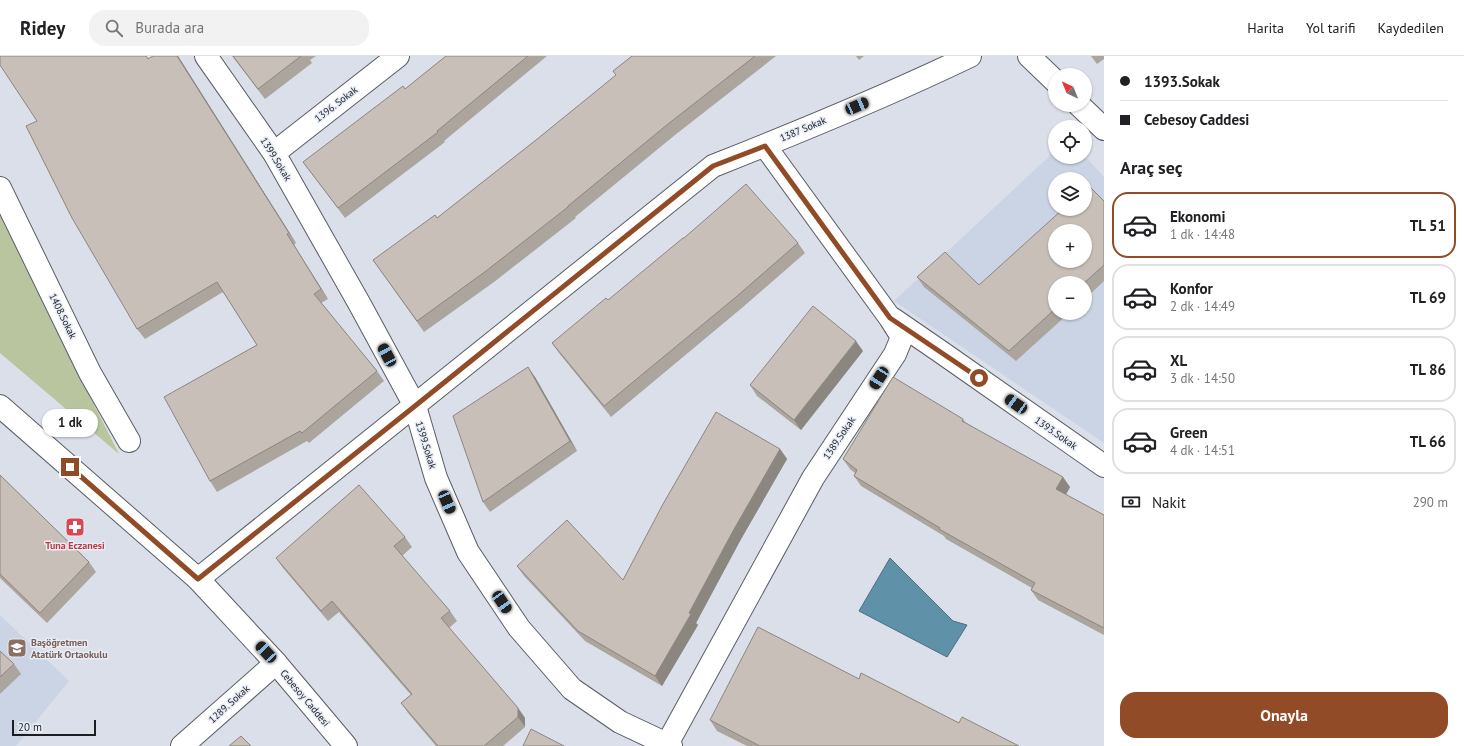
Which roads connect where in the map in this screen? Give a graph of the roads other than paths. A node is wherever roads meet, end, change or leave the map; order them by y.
1 (206, 56) edge
2 (398, 56) edge
3 (970, 56) edge
4 (1029, 56) edge
5 (1048, 74) edge
6 (1086, 112) edge
7 (1104, 129) edge
8 (765, 146) junction
9 (274, 153) junction
10 (0, 188) edge
11 (890, 318) junction
12 (0, 406) edge
13 (415, 406) junction
14 (129, 441) dead end
15 (1104, 466) edge
16 (198, 579) junction
17 (276, 663) junction
18 (668, 745) edge
19 (182, 746) edge
20 (346, 746) edge

1 - 9 street, 1399.Sokak
2 - 9 street, 1396. Sokak
3 - 8 street, 1387 Sokak
4 - 5 street
6 - 7 street
8 - 11 street, 1389.Sokak
8 - 13 street, 1387 Sokak
9 - 13 street, 1399.Sokak
10 - 14 street, 1408.Sokak
11 - 15 street, 1393.Sokak
11 - 18 street, 1389.Sokak
12 - 16 street, Cebesoy Caddesi
13 - 16 street, 1387 Sokak
13 - 18 street, 1399.Sokak
16 - 17 street, Cebesoy Caddesi
17 - 19 street, 1289. Sokak
17 - 20 street, Cebesoy Caddesi

